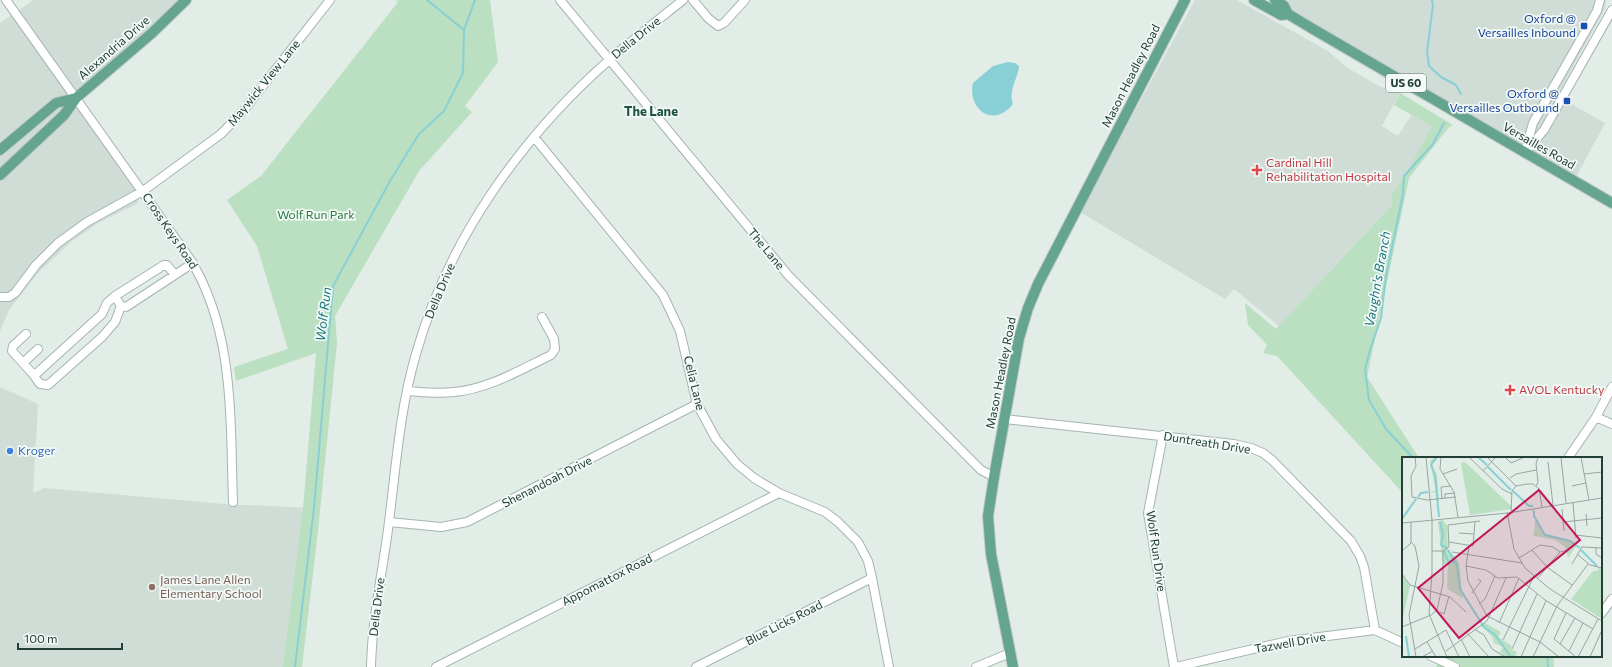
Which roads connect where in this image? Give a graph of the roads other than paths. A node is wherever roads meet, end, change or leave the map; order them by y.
1 (6, 0) edge
2 (186, 0) edge
3 (330, 0) edge
4 (560, 0) edge
5 (683, 0) edge
6 (693, 0) edge
7 (745, 0) edge
8 (1185, 0) edge
9 (1254, 0) edge
10 (1275, 0) edge
11 (1600, 0) edge
12 (1285, 6) edge
13 (1612, 10) edge
14 (609, 60) junction
15 (76, 98) junction
16 (534, 137) junction
17 (0, 150) edge
18 (1525, 152) junction
19 (0, 175) edge
20 (143, 191) junction
21 (1612, 203) edge
22 (193, 263) junction
23 (175, 275) junction
24 (115, 296) junction
25 (0, 297) edge
26 (121, 306) junction
27 (542, 317) dead end
28 (26, 334) dead end
29 (38, 349) dead end
30 (23, 363) junction
31 (32, 373) junction
32 (1612, 388) edge
33 (408, 391) junction
34 (697, 404) junction
35 (1596, 417) junction
36 (1005, 419) junction
37 (1612, 424) edge
38 (1163, 435) junction
39 (1569, 457) edge
40 (994, 477) junction
41 (779, 493) junction
42 (233, 502) dead end
43 (389, 522) junction
44 (872, 578) junction
45 (1612, 599) edge
46 (1602, 613) edge
47 (1375, 630) junction
48 (1402, 643) edge
49 (1010, 653) junction
50 (1433, 657) edge
51 (370, 667) edge
52 (436, 667) edge
53 (696, 667) edge
54 (889, 667) edge
55 (976, 667) edge
56 (1013, 667) edge
57 (1175, 667) edge
58 (1455, 667) edge

1 - 15 street, Cross Keys Road
2 - 15 main road, Alexandria Drive
3 - 20 street, Maywick View Lane
4 - 14 street, The Lane
5 - 14 street, Della Drive
6 - 7 street
8 - 36 main road, Mason Headley Road
9 - 12 main road, Versailles Road / US 60
10 - 12 main road, Versailles Road / US 60
11 - 18 street
12 - 18 main road, Versailles Road / US 60
13 - 18 street
14 - 16 street, Della Drive
14 - 40 street, The Lane
15 - 17 main road, Alexandria Drive
15 - 19 main road, Alexandria Drive
15 - 20 street, Cross Keys Road
16 - 33 street, Della Drive
16 - 34 street, Celia Lane
18 - 21 main road, Versailles Road / US 60
20 - 22 street, Cross Keys Road
20 - 25 street, Maywick View Lane
22 - 23 street
22 - 42 street, Cross Keys Road
23 - 24 street
23 - 26 street
24 - 26 street
24 - 31 street
26 - 31 street
27 - 33 street
28 - 30 street
29 - 30 street
30 - 31 street
32 - 35 street
33 - 43 street, Della Drive
34 - 41 street, Celia Lane
34 - 43 street, Shenandoah Drive
35 - 37 street
35 - 39 street
36 - 38 street, Duntreath Drive
36 - 40 main road, Mason Headley Road
38 - 47 street, Duntreath Drive
38 - 57 street, Wolf Run Drive
40 - 49 main road, Mason Headley Road
41 - 44 street, Celia Lane
41 - 52 street, Appomattox Road
43 - 51 street, Della Drive
44 - 53 street, Blue Licks Road
44 - 54 street, Celia Lane
45 - 46 street
47 - 48 street
47 - 57 street, Tazwell Drive
49 - 55 street
49 - 56 main road, Mason Headley Road
50 - 58 street

